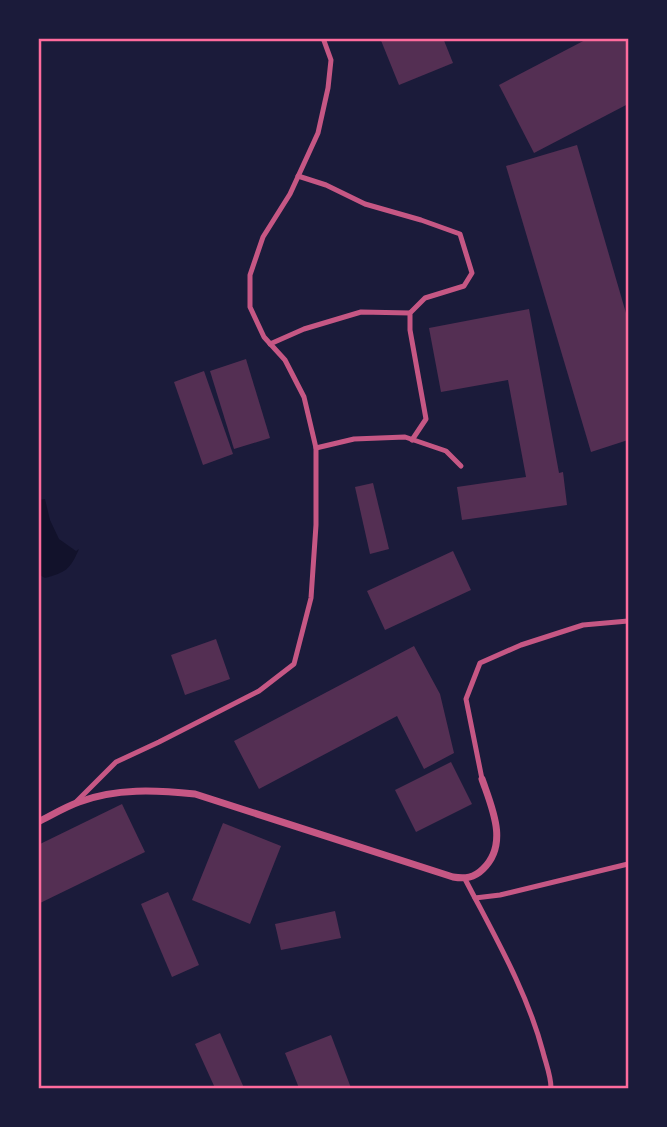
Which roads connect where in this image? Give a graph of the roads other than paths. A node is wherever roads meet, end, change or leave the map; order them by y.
1 (323, 38) edge
2 (298, 176) junction
3 (410, 313) junction
4 (270, 344) junction
5 (412, 440) junction
6 (316, 448) junction
7 (461, 466) dead end
8 (628, 621) edge
9 (482, 779) joint
10 (74, 804) junction
11 (38, 822) edge
12 (628, 864) edge
13 (465, 879) junction
14 (475, 898) junction
15 (551, 1088) edge

1 - 2 lane
2 - 3 lane
2 - 4 lane
3 - 4 lane
3 - 5 lane
4 - 6 lane
5 - 6 lane
5 - 7 lane
6 - 10 lane
8 - 9 lane
9 - 13 street
10 - 11 street
10 - 13 street
12 - 14 lane
13 - 14 lane
14 - 15 lane

